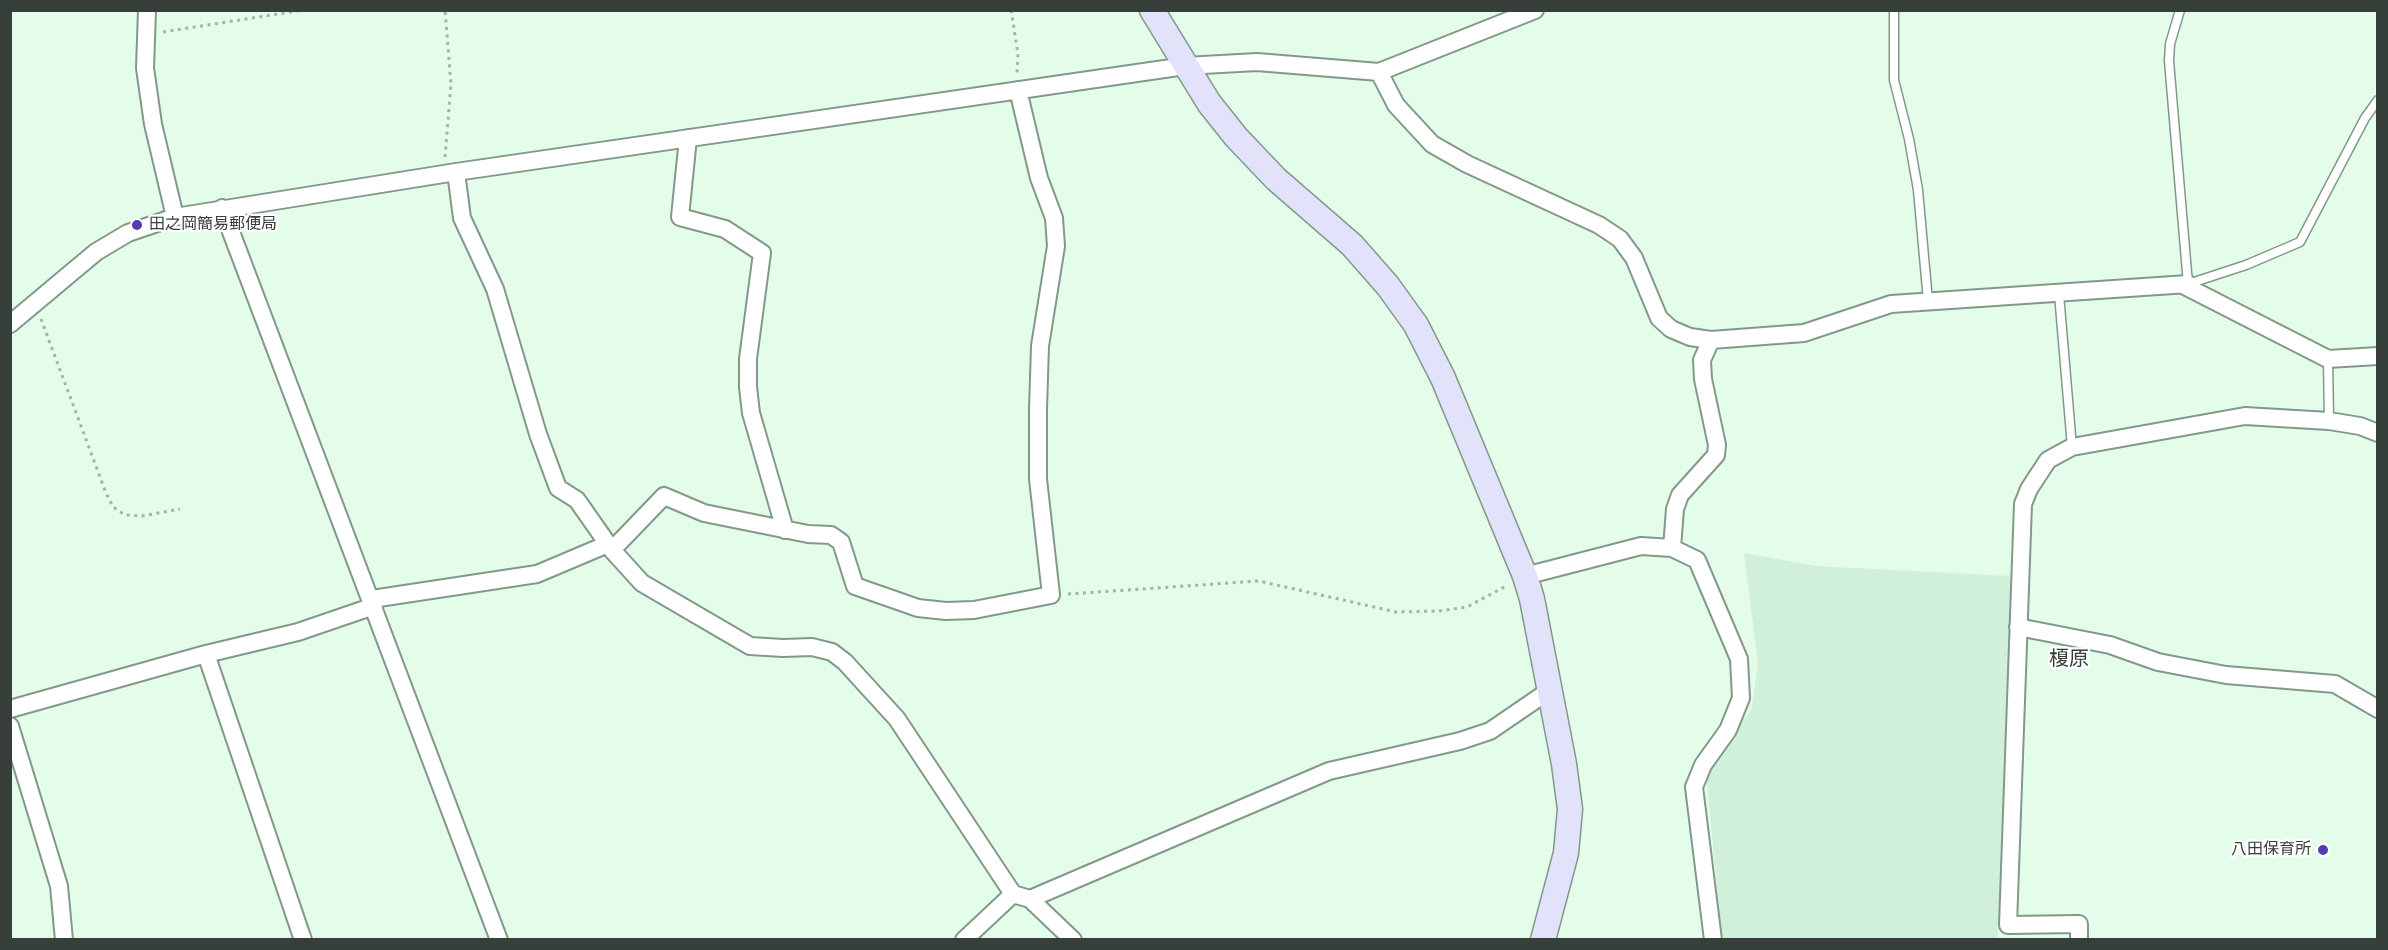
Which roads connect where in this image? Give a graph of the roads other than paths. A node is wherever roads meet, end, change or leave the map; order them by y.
1 (147, 10) edge
2 (1152, 10) edge
3 (1535, 10) edge
4 (1894, 10) edge
5 (2180, 10) edge
6 (1185, 66) junction
7 (1379, 72) junction
8 (1018, 90) junction
9 (2378, 100) edge
10 (688, 138) junction
11 (449, 173) junction
12 (222, 208) junction
13 (175, 217) junction
14 (2186, 284) junction
15 (2059, 294) junction
16 (1928, 301) junction
17 (10, 324) edge
18 (1711, 340) junction
19 (2378, 356) edge
20 (2328, 359) junction
21 (2329, 421) junction
22 (2378, 434) edge
23 (2072, 447) junction
24 (785, 530) junction
25 (610, 547) junction
26 (1672, 548) junction
27 (1525, 576) junction
28 (373, 602) junction
29 (2018, 627) junction
30 (206, 654) junction
31 (1550, 690) junction
32 (10, 709) edge
33 (2378, 709) edge
34 (10, 726) edge
35 (14, 748) edge
36 (1013, 894) junction
37 (1030, 899) junction
38 (64, 939) edge
39 (303, 939) edge
40 (499, 939) edge
41 (964, 939) edge
42 (1073, 939) edge
43 (1543, 939) edge
44 (1713, 939) edge
45 (2079, 939) edge

1 - 13 street
2 - 6 street
3 - 7 street
4 - 16 lane
5 - 14 lane
6 - 7 street
6 - 8 street
6 - 27 street
7 - 18 street
8 - 10 street
8 - 24 street
9 - 14 lane
10 - 11 street
10 - 24 street
11 - 12 street
11 - 25 street
12 - 13 street
12 - 28 street
13 - 17 street
14 - 15 street
14 - 20 street
15 - 16 street
15 - 23 lane
16 - 18 street
18 - 26 street
19 - 20 street
20 - 21 lane
21 - 22 street
21 - 23 street
23 - 29 street
24 - 25 street
25 - 28 street
25 - 36 street
26 - 27 street
26 - 44 street
27 - 31 street
28 - 30 street
28 - 40 street
29 - 33 street
29 - 45 street
30 - 32 street
30 - 39 street
31 - 37 street
31 - 43 street
34 - 35 street
35 - 38 street
36 - 37 street
36 - 41 street
37 - 42 street

